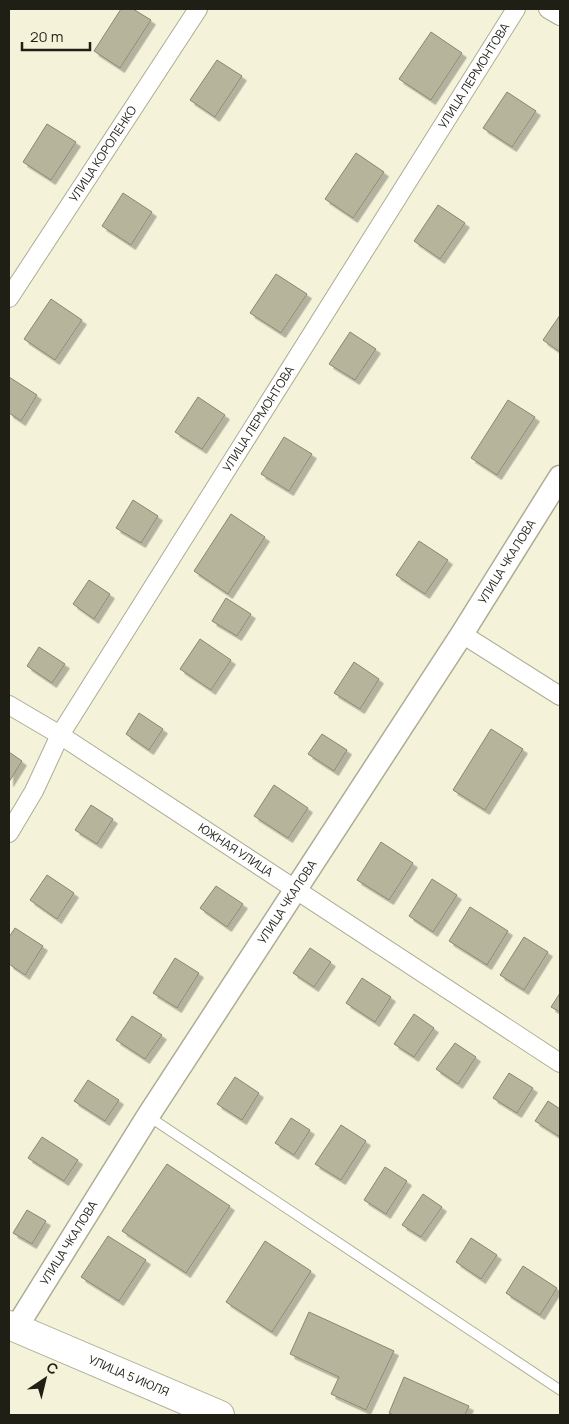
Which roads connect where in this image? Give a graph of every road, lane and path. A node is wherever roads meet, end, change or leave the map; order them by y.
1 (198, 9) edge
2 (516, 9) edge
3 (548, 9) edge
4 (560, 16) edge
5 (9, 298) edge
6 (560, 477) edge
7 (462, 634) junction
8 (560, 696) edge
9 (9, 705) edge
10 (60, 735) junction
11 (9, 833) edge
12 (295, 889) junction
13 (560, 1063) edge
14 (148, 1116) junction
15 (12, 1326) edge
16 (560, 1390) edge
17 (220, 1415) edge

1 - 5 street, УЛИЦА КОРОЛЕНКО
2 - 10 street, УЛИЦА ЛЕРМОНТОВА
3 - 4 street
6 - 7 street, УЛИЦА ЧКАЛОВА
7 - 8 street
7 - 12 street, УЛИЦА ЧКАЛОВА
9 - 10 street, ЮЖНАЯ УЛИЦА
10 - 11 street, УЛИЦА ЛЕРМОНТОВА
10 - 12 street, ЮЖНАЯ УЛИЦА
12 - 13 street, ЮЖНАЯ УЛИЦА
12 - 14 street, УЛИЦА ЧКАЛОВА
14 - 15 street, УЛИЦА ЧКАЛОВА
14 - 16 lane
15 - 17 highway, УЛИЦА 5 ИЮЛЯ

